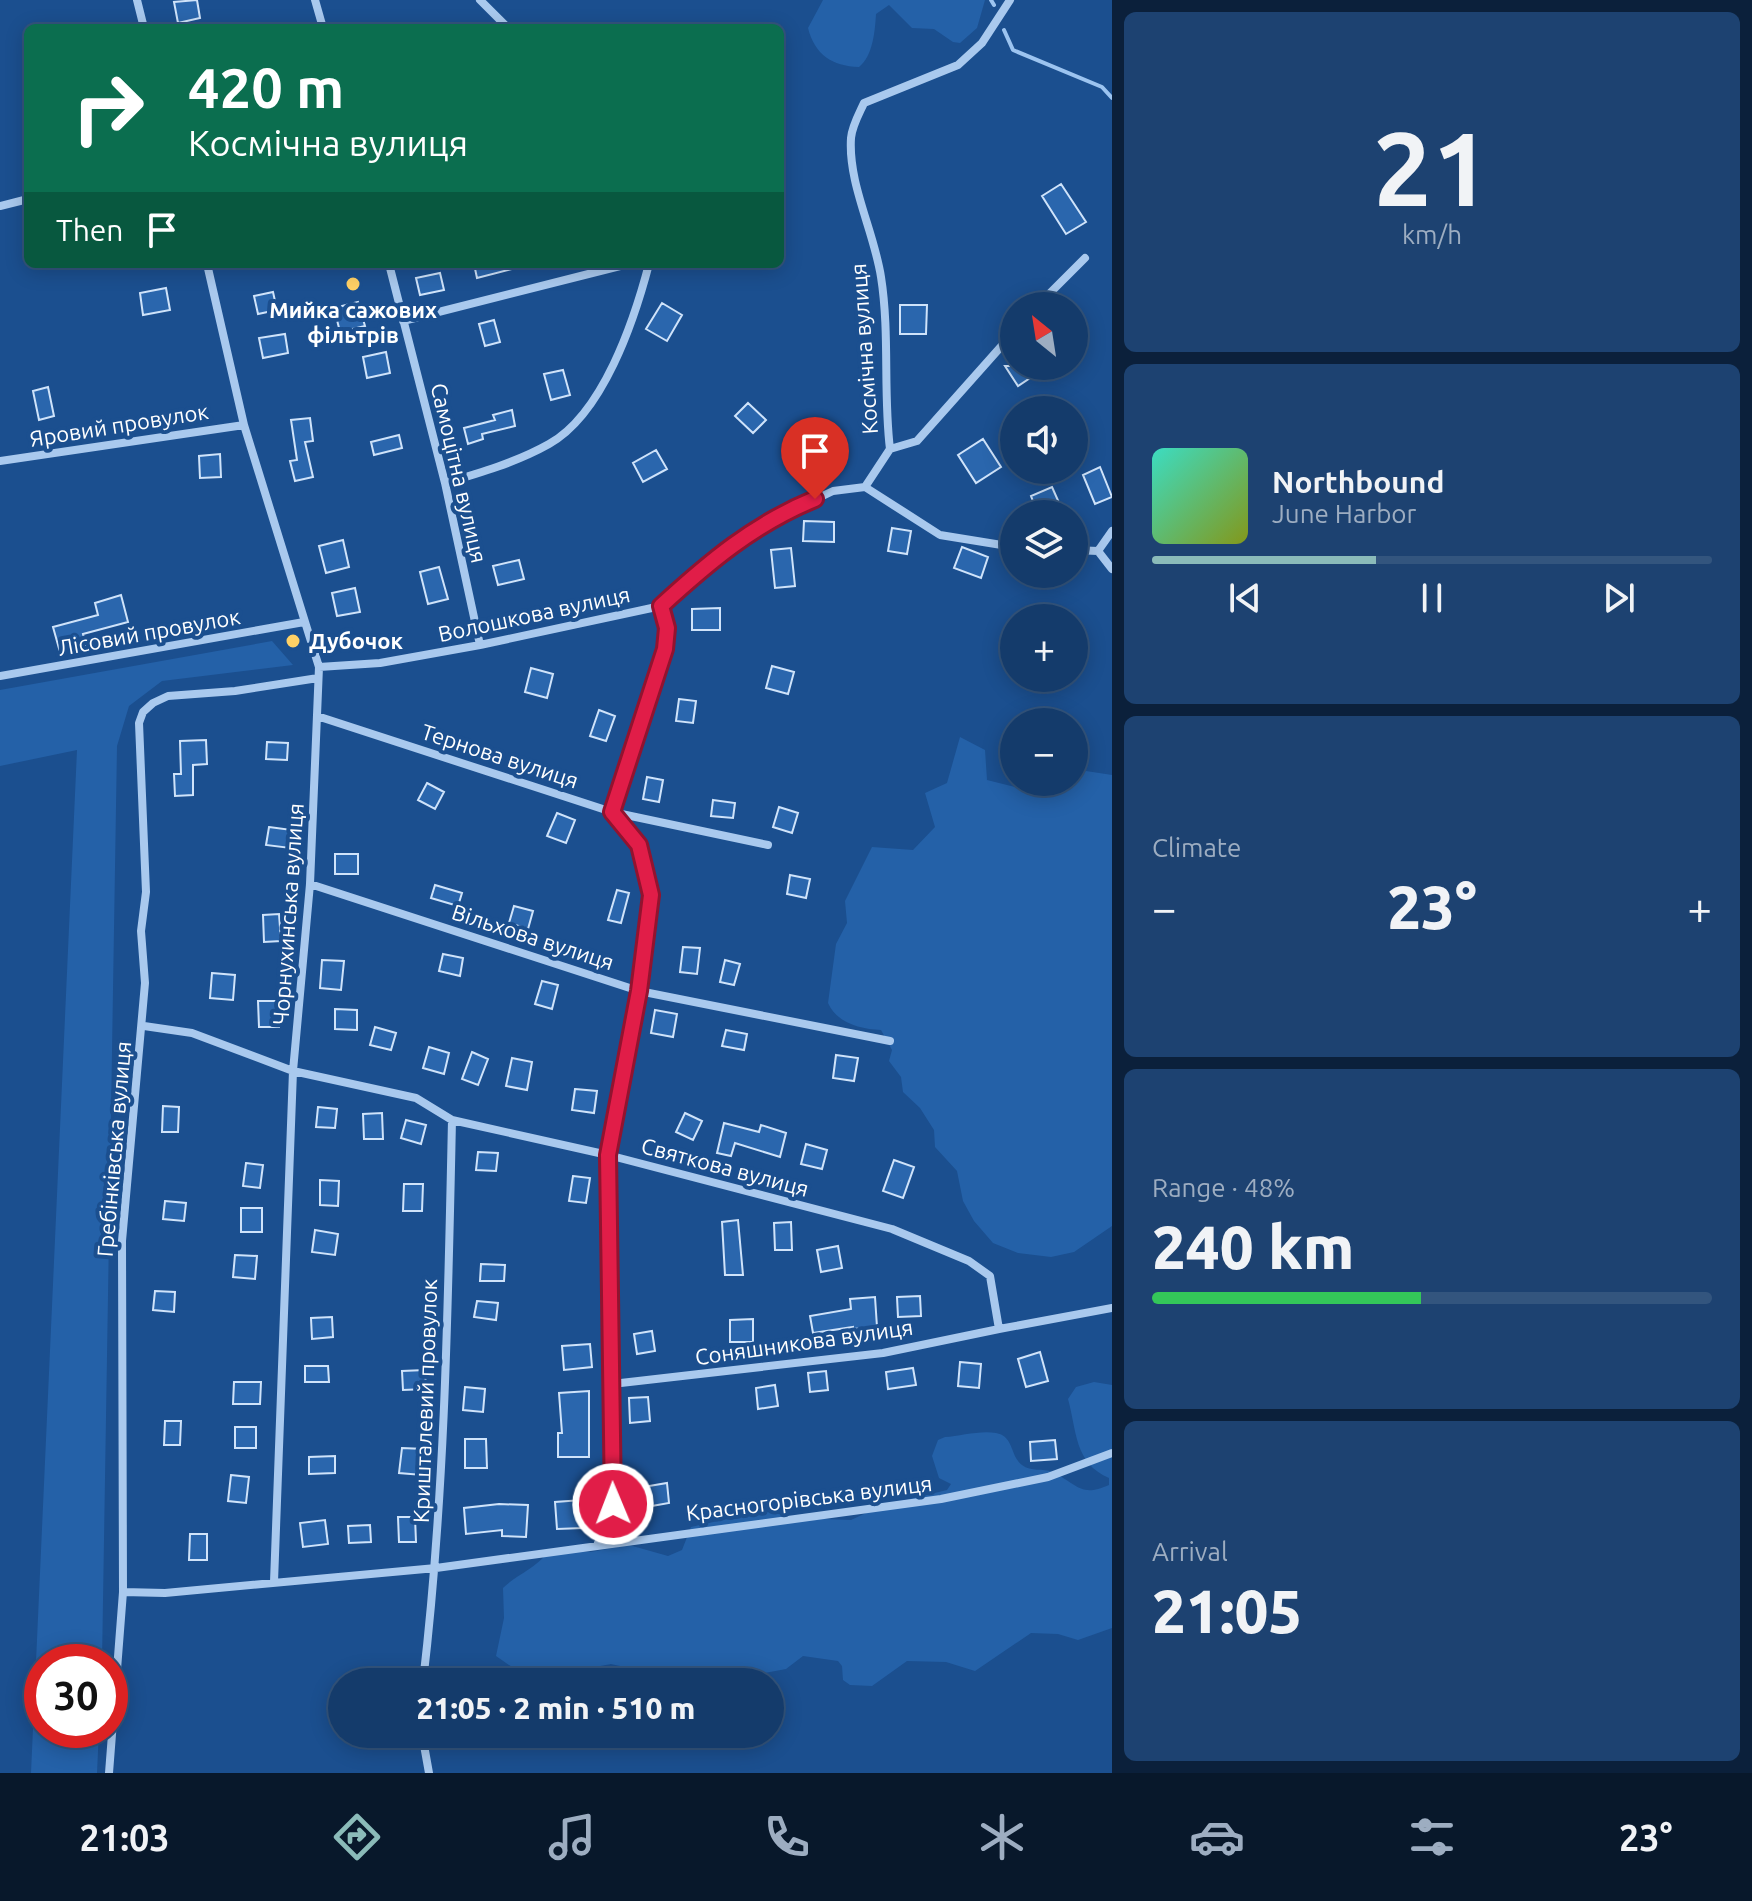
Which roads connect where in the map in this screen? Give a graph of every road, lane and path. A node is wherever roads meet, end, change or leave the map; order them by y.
1 (137, 0) edge
2 (315, 0) edge
3 (480, 0) edge
4 (1010, 0) edge
5 (143, 24) edge
6 (322, 24) edge
7 (504, 24) edge
8 (24, 200) edge
9 (0, 206) edge
10 (1085, 258) dead end
11 (208, 268) edge
12 (390, 268) edge
13 (612, 268) edge
14 (648, 268) edge
15 (1051, 292) edge
16 (403, 321) junction
17 (1000, 348) edge
18 (244, 425) junction
19 (890, 449) junction
20 (0, 461) edge
21 (445, 483) junction
22 (865, 487) junction
23 (1112, 531) edge
24 (1000, 545) edge
25 (1088, 551) edge
26 (1098, 551) junction
27 (1112, 569) edge
28 (661, 606) junction
29 (304, 622) junction
30 (480, 645) junction
31 (319, 667) junction
32 (0, 676) edge
33 (318, 678) junction
34 (317, 716) junction
35 (612, 812) junction
36 (768, 845) dead end
37 (310, 884) junction
38 (639, 991) junction
39 (144, 1026) junction
40 (890, 1041) dead end
41 (293, 1071) junction
42 (452, 1120) junction
43 (608, 1155) junction
44 (1112, 1308) edge
45 (999, 1329) junction
46 (612, 1384) junction
47 (1112, 1453) edge
48 (597, 1544) junction
49 (436, 1568) junction
50 (274, 1582) junction
51 (123, 1592) junction
52 (425, 1668) edge
53 (425, 1748) edge
54 (109, 1773) edge
55 (429, 1773) edge

1 - 5 street
2 - 6 street
3 - 7 street
4 - 19 street, Космічна вулиця
8 - 9 street
10 - 15 street
11 - 18 street, Чорнухинська вулиця
12 - 16 street, Самоцітна вулиця
13 - 16 street
14 - 21 street
16 - 21 street, Самоцітна вулиця
17 - 19 street
18 - 20 street, Яровий провулок
18 - 29 street, Чорнухинська вулиця
19 - 22 street, Космічна вулиця
21 - 30 street, Самоцітна вулиця
22 - 24 street
22 - 28 street
23 - 26 street
25 - 26 street
26 - 27 street
28 - 30 street, Волошкова вулиця
28 - 35 street
29 - 31 street, Чорнухинська вулиця
29 - 32 street, Лісовий провулок
30 - 31 street, Волошкова вулиця
31 - 33 street, Чорнухинська вулиця
33 - 34 street, Чорнухинська вулиця
33 - 39 street, Гребінківська вулиця
34 - 35 street, Тернова вулиця
34 - 37 street, Чорнухинська вулиця
35 - 36 street, Тернова вулиця
35 - 38 street
37 - 38 street, Вільхова вулиця
37 - 41 street, Чорнухинська вулиця
38 - 40 street, Вільхова вулиця
38 - 43 street
39 - 41 street, Святкова вулиця
39 - 51 street, Гребінківська вулиця
41 - 42 street, Святкова вулиця
41 - 50 street, Чорнухинська вулиця
42 - 43 street, Святкова вулиця
42 - 49 street, Кришталевий провулок
43 - 45 street, Святкова вулиця
43 - 46 street
44 - 45 street
45 - 46 street, Соняшникова вулиця
46 - 48 street
47 - 48 street, Красногорівська вулиця
48 - 49 street, Красногорівська вулиця
49 - 50 street, Красногорівська вулиця
49 - 52 street, Кришталевий провулок
50 - 51 street, Красногорівська вулиця
51 - 54 street, Гребінківська вулиця
53 - 55 street

